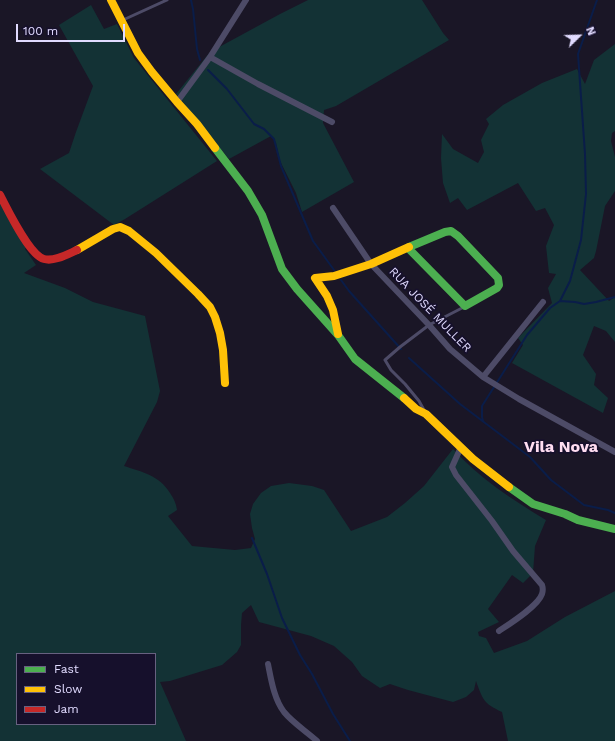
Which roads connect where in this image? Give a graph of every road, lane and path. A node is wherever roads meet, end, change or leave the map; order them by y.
1 (111, 0) edge
2 (167, 0) edge
3 (246, 0) edge
4 (122, 21) junction
5 (210, 57) junction
6 (177, 102) junction
7 (332, 122) dead end
8 (0, 195) edge
9 (333, 208) dead end
10 (408, 248) junction
11 (371, 264) junction
12 (543, 302) dead end
13 (466, 306) junction
14 (429, 325) junction
15 (338, 335) junction
16 (483, 377) junction
17 (225, 383) dead end
18 (426, 414) junction
19 (461, 447) junction
20 (615, 452) edge
21 (615, 529) edge
22 (499, 631) dead end
23 (268, 664) dead end
24 (317, 741) edge

1 - 4 street
2 - 4 lane
3 - 5 street
4 - 6 street
5 - 6 street
5 - 7 street
6 - 15 street
8 - 17 street
9 - 11 street, RUA JOSÉ MULLER
10 - 11 street
10 - 13 street
10 - 13 street
11 - 14 street, RUA JOSÉ MULLER
11 - 15 street
12 - 16 street
13 - 14 lane
14 - 16 street, RUA JOSÉ MULLER
14 - 18 lane
15 - 18 street
16 - 20 street, RUA JOSÉ MULLER
18 - 19 street
19 - 21 street
19 - 22 street
23 - 24 street

